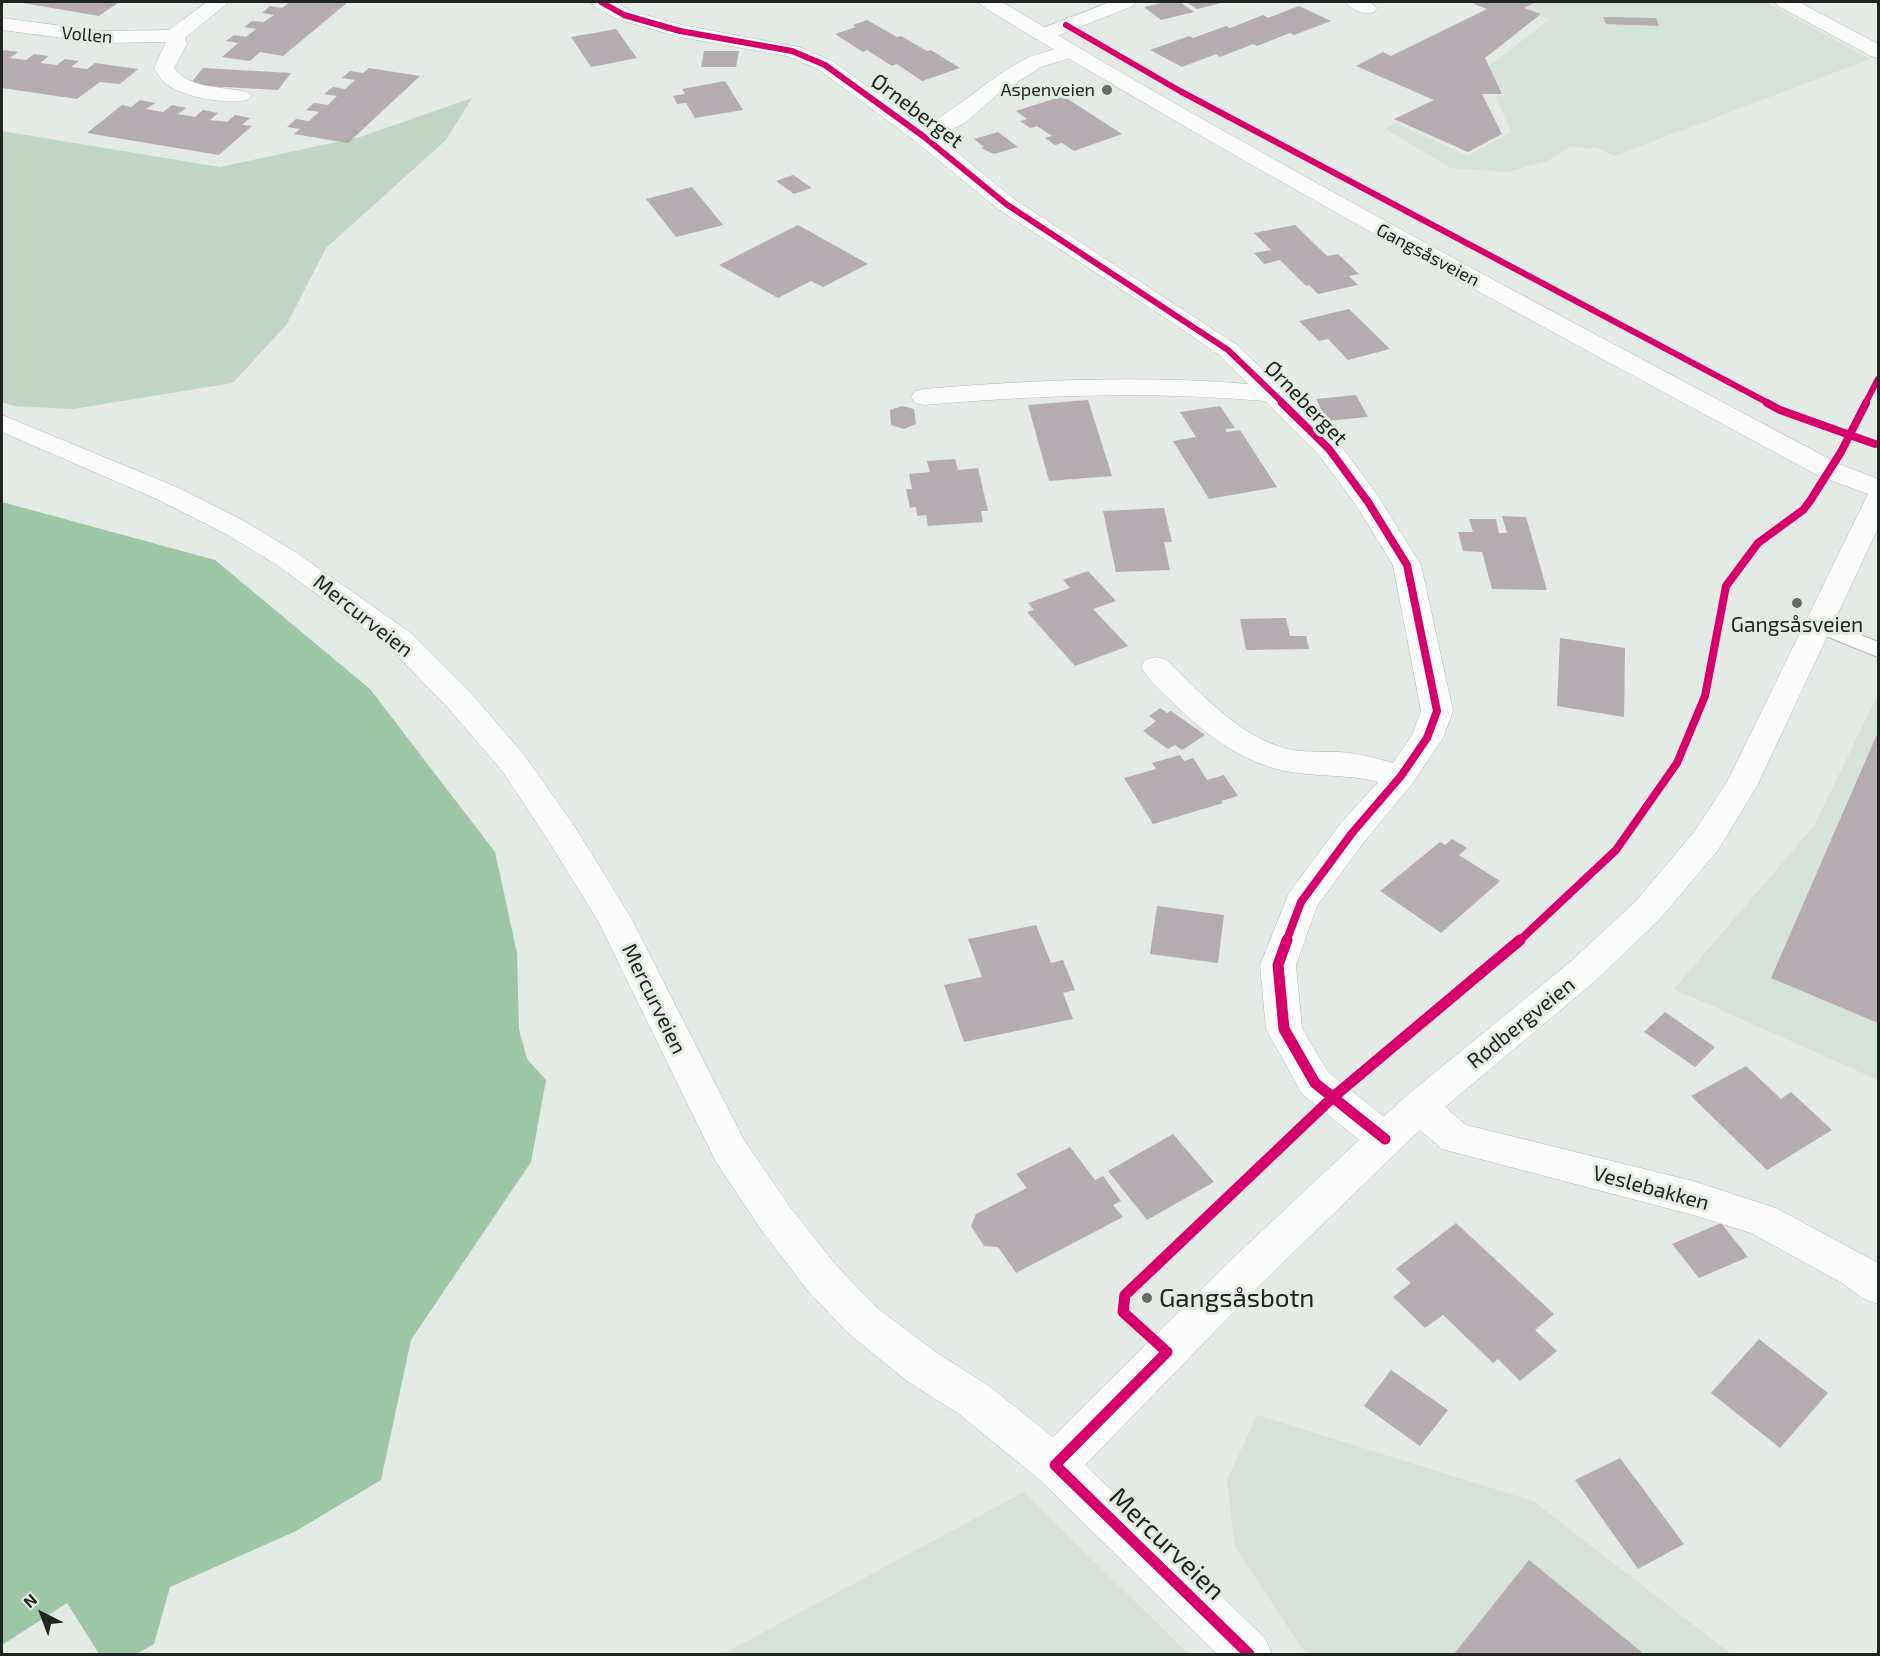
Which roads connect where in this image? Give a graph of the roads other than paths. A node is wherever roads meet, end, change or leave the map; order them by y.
1 (219, 2) edge
2 (601, 2) edge
3 (989, 2) edge
4 (1126, 2) edge
5 (1785, 2) edge
6 (2, 24) edge
7 (1042, 35) junction
8 (174, 36) junction
9 (1070, 52) junction
10 (1878, 52) edge
11 (240, 96) dead end
12 (923, 136) junction
13 (1274, 394) junction
14 (924, 397) dead end
15 (2, 423) edge
16 (1878, 488) edge
17 (1878, 500) edge
18 (1819, 625) junction
19 (1878, 650) edge
20 (1156, 667) dead end
21 (1401, 776) junction
22 (1419, 1107) junction
23 (1385, 1139) junction
24 (1878, 1286) edge
25 (1054, 1465) junction
26 (1249, 1654) edge

1 - 8 street
2 - 12 street, Ørneberget
3 - 7 street, Gangsåsveien
4 - 7 street
5 - 10 street
6 - 8 street, Vollen
7 - 9 street, Gangsåsveien
8 - 11 street
9 - 12 street
9 - 16 street, Gangsåsveien
12 - 13 street, Ørneberget
13 - 14 street, Ørneberget
13 - 21 street, Ørneberget
15 - 25 street, Mercurveien
17 - 18 street, Rødbergveien
18 - 19 lane
18 - 22 street, Rødbergveien
20 - 21 street
21 - 23 street, Ørneberget
22 - 23 street, Rødbergveien
22 - 24 street, Veslebakken
23 - 25 street, Rødbergveien
25 - 26 street, Mercurveien

